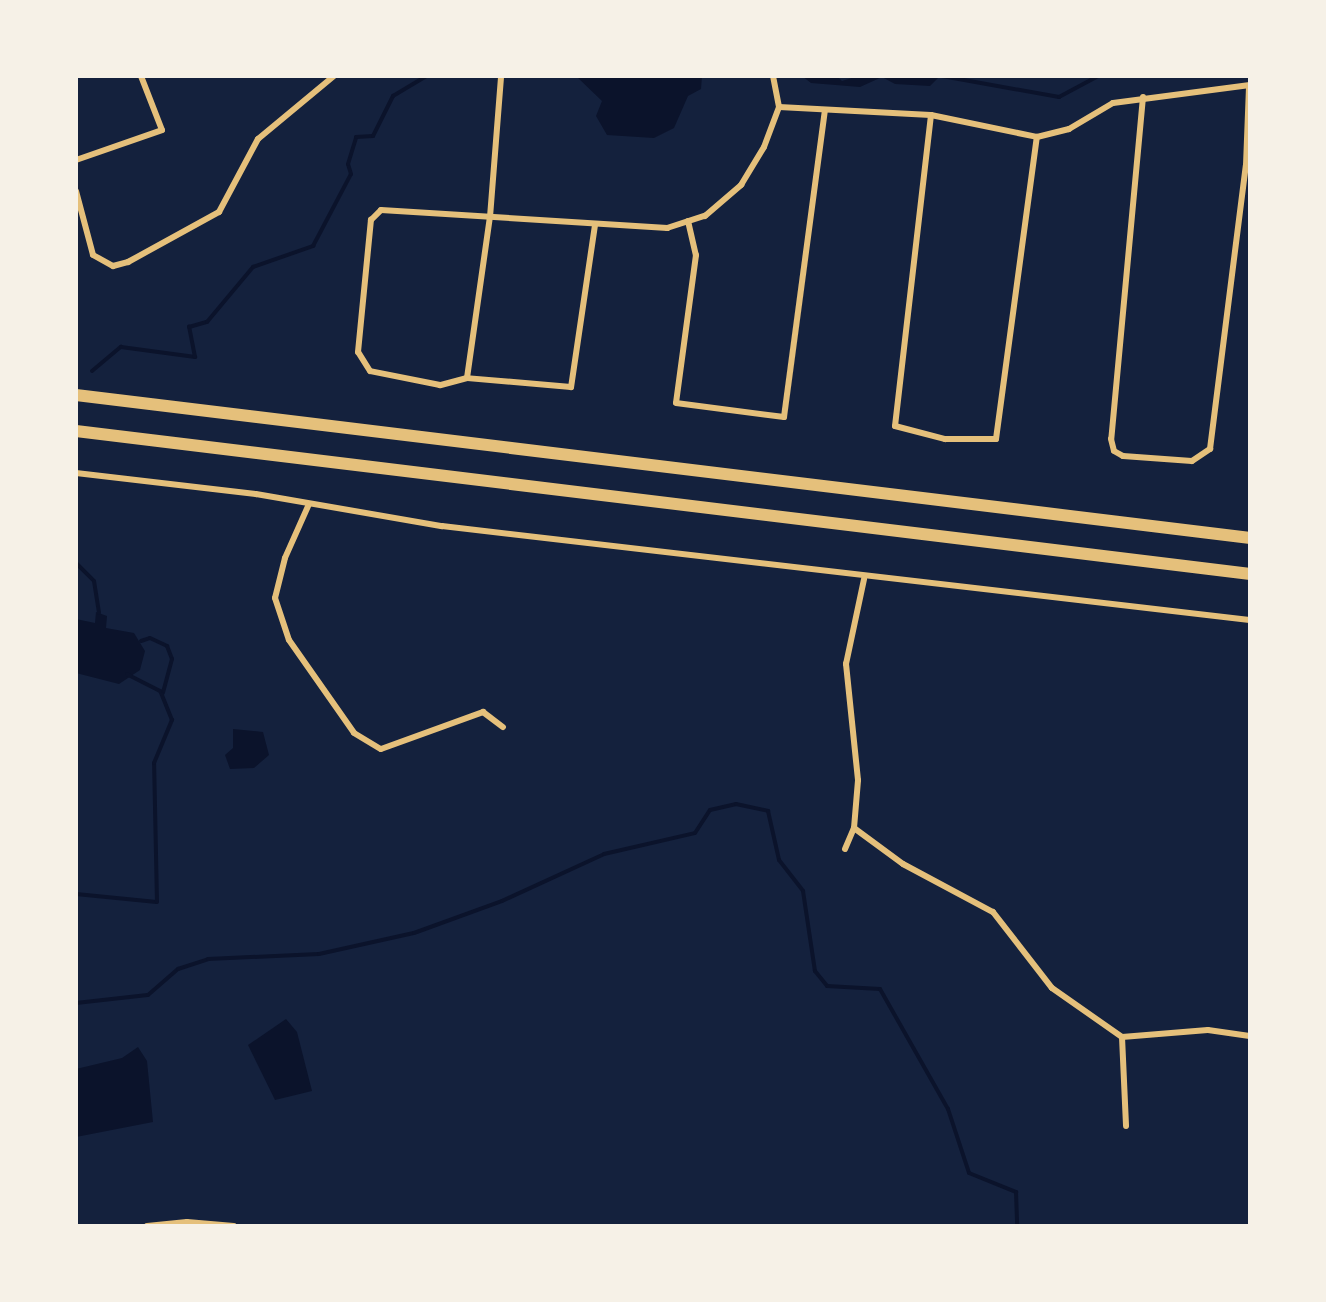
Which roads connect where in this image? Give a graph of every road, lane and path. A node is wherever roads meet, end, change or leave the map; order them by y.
1 (141, 76) edge
2 (334, 76) edge
3 (501, 76) edge
4 (773, 76) edge
5 (1249, 86) edge
6 (1143, 97) junction
7 (779, 107) junction
8 (825, 111) junction
9 (931, 115) junction
10 (1037, 137) junction
11 (76, 160) edge
12 (1248, 165) edge
13 (76, 191) edge
14 (490, 217) junction
15 (688, 221) junction
16 (595, 225) junction
17 (467, 378) junction
18 (76, 395) edge
19 (76, 431) edge
20 (76, 473) edge
21 (309, 504) junction
22 (1250, 538) edge
23 (1250, 574) edge
24 (864, 579) junction
25 (1250, 620) edge
26 (503, 727) dead end
27 (854, 828) junction
28 (845, 849) dead end
29 (1250, 1036) edge
30 (1122, 1037) junction
31 (1126, 1126) dead end
32 (147, 1226) edge
33 (234, 1226) edge

1 - 11 street
2 - 13 street
3 - 14 street
4 - 7 street
5 - 6 street
5 - 12 street
6 - 10 street
6 - 12 street
7 - 8 street
7 - 15 street
8 - 9 street
8 - 15 street
9 - 10 street
9 - 10 street
14 - 16 street
14 - 17 street
14 - 17 street
15 - 16 street
16 - 17 street
18 - 22 highway
19 - 23 highway
20 - 21 street
21 - 24 street
21 - 26 street
24 - 25 street
24 - 27 street
27 - 28 street
27 - 30 street
29 - 30 street
30 - 31 street
32 - 33 street

